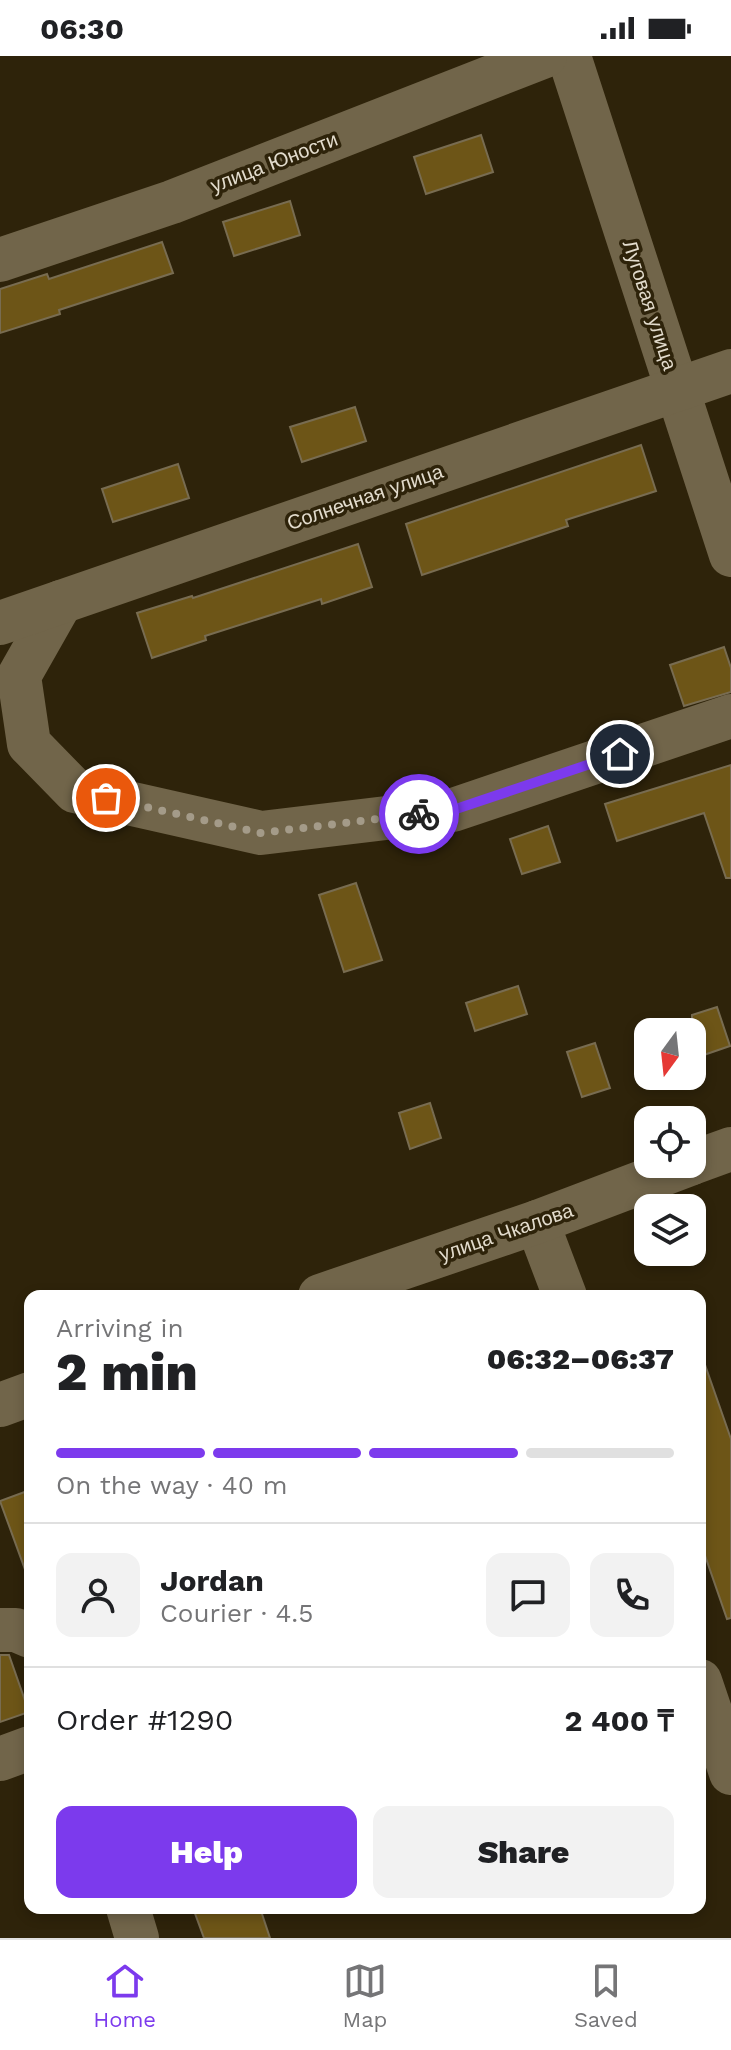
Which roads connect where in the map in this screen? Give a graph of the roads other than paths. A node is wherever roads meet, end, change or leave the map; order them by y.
1 (545, 56) edge
2 (569, 56) edge
3 (0, 260) edge
4 (731, 371) edge
5 (677, 389) junction
6 (731, 555) edge
7 (61, 602) junction
8 (0, 623) edge
9 (731, 716) edge
10 (731, 1149) edge
11 (706, 1158) edge
12 (654, 1178) edge
13 (537, 1222) junction
14 (338, 1290) edge
15 (563, 1290) edge
16 (24, 1396) edge
17 (0, 1405) edge
18 (0, 1630) edge
19 (24, 1633) edge
20 (706, 1699) edge
21 (24, 1750) edge
22 (0, 1759) edge
23 (731, 1773) edge
24 (130, 1914) edge
25 (137, 1938) edge

1 - 3 street, улица Юности
2 - 5 street, Луговая улица
4 - 5 street, Солнечная улица
5 - 6 street, Луговая улица
5 - 7 street, Солнечная улица
7 - 8 street, Солнечная улица
7 - 9 street
10 - 11 street, улица Чкалова
12 - 13 street, улица Чкалова
13 - 14 street, улица Чкалова
13 - 15 street
16 - 17 street
18 - 19 street
20 - 23 street
21 - 22 street
24 - 25 street

